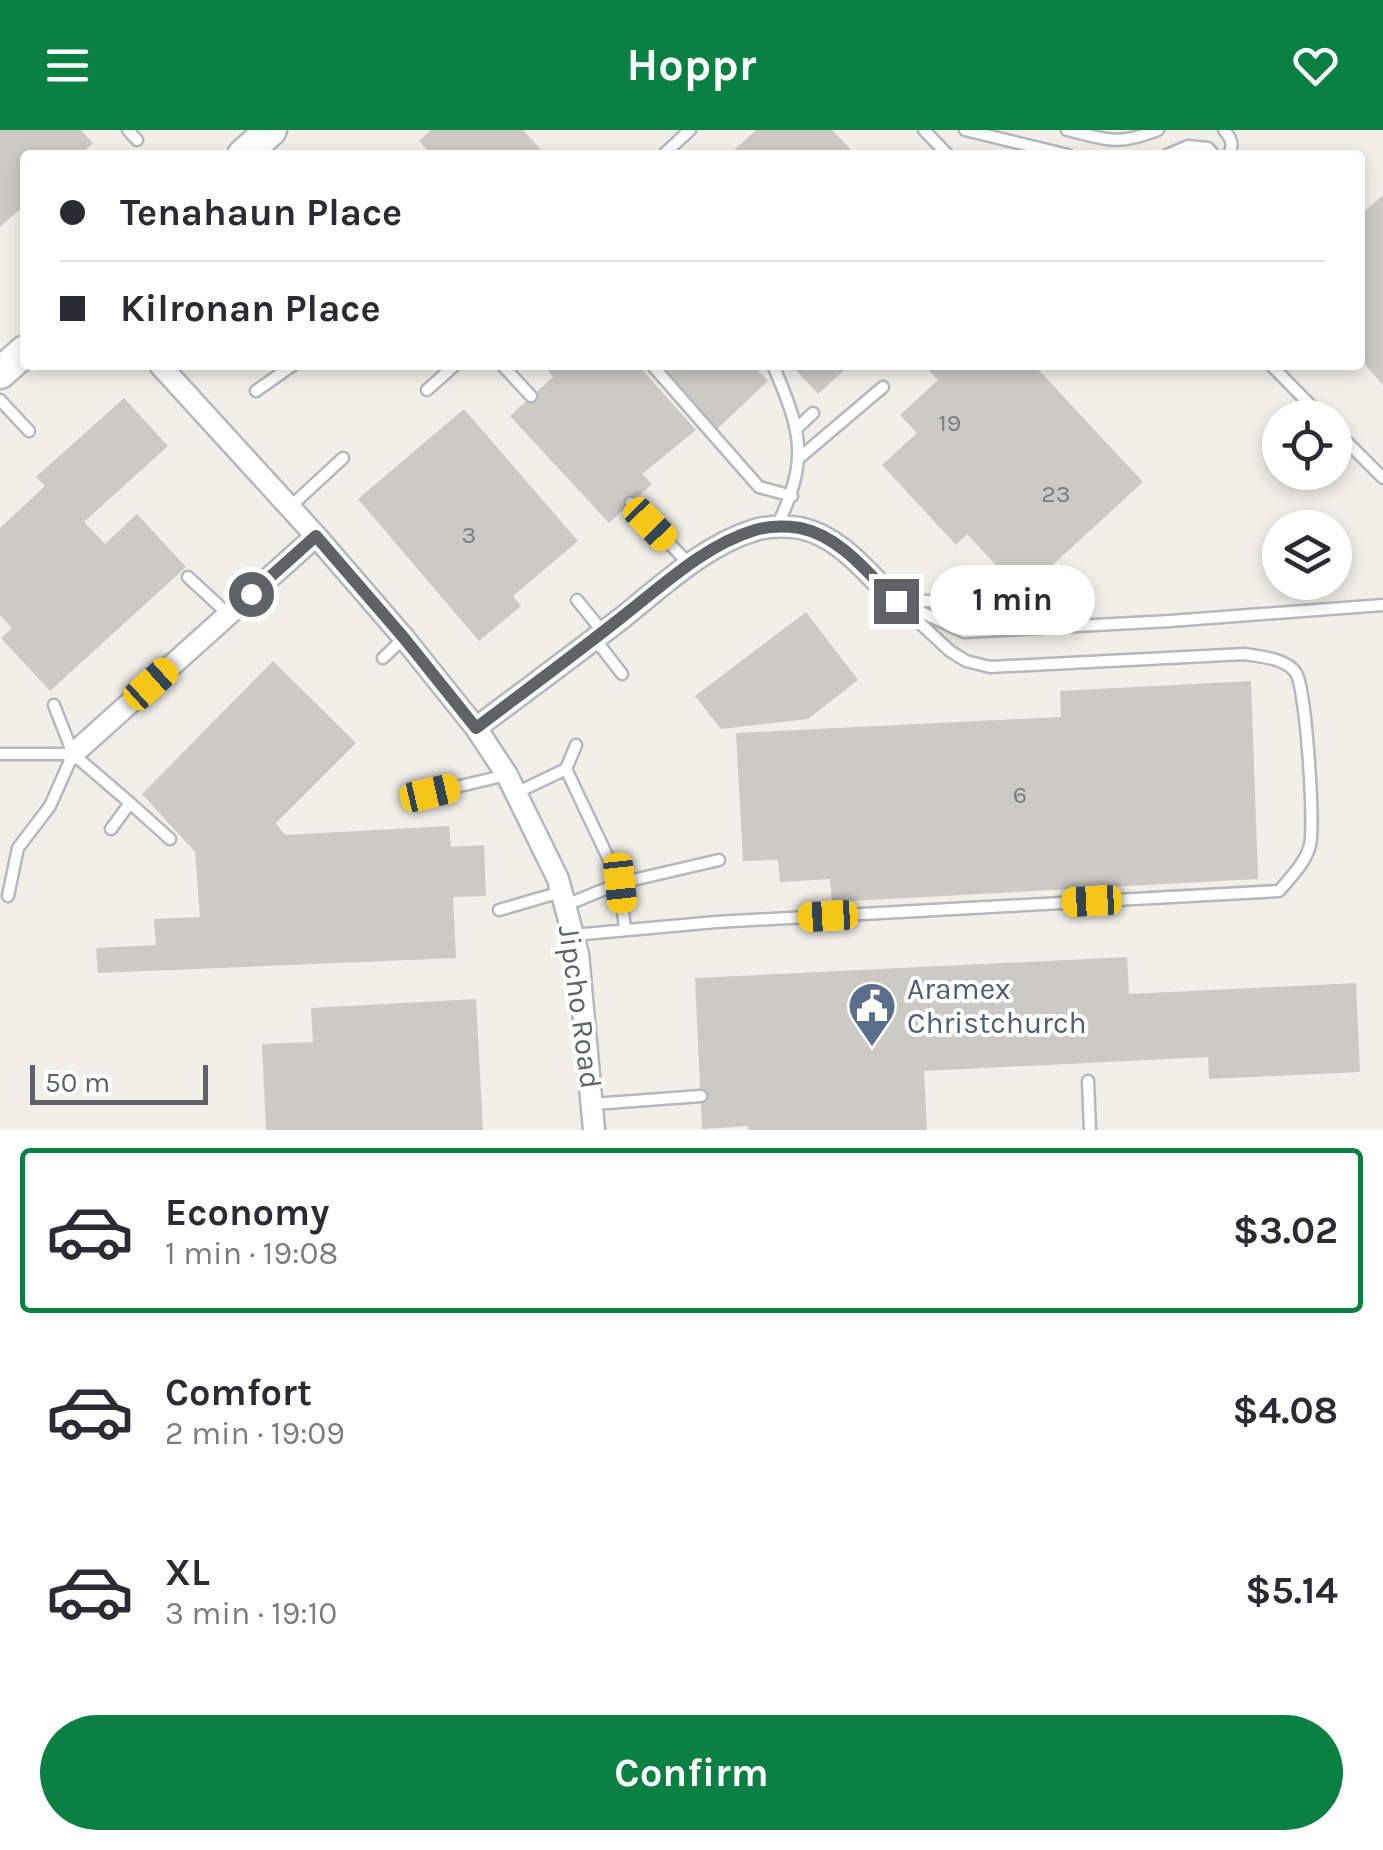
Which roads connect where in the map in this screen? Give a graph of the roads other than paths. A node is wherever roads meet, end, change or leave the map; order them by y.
1 (128, 130) edge
2 (271, 130) edge
3 (690, 130) edge
4 (924, 130) edge
5 (965, 130) edge
6 (1068, 130) edge
7 (1158, 130) edge
8 (137, 140) dead end
9 (249, 150) edge
10 (668, 150) edge
11 (943, 150) edge
12 (1047, 150) edge
13 (1179, 150) edge
14 (1210, 150) edge
15 (165, 370) edge
16 (286, 370) edge
17 (450, 370) edge
18 (507, 370) edge
19 (656, 370) edge
20 (775, 370) edge
21 (1275, 370) edge
22 (883, 388) dead end
23 (428, 390) dead end
24 (256, 391) dead end
25 (531, 396) dead end
26 (0, 400) edge
27 (1305, 400) edge
28 (813, 413) dead end
29 (797, 428) junction
30 (30, 432) dead end
31 (1352, 447) edge
32 (343, 458) dead end
33 (798, 460) junction
34 (1383, 478) edge
35 (792, 496) junction
36 (631, 503) dead end
37 (290, 508) junction
38 (777, 526) junction
39 (316, 536) junction
40 (690, 565) junction
41 (188, 577) dead end
42 (1064, 592) dead end
43 (577, 600) dead end
44 (896, 601) junction
45 (1383, 605) edge
46 (228, 614) junction
47 (599, 635) junction
48 (404, 638) junction
49 (382, 658) dead end
50 (622, 674) dead end
51 (54, 704) dead end
52 (476, 728) junction
53 (576, 745) dead end
54 (0, 754) edge
55 (73, 754) junction
56 (566, 769) junction
57 (512, 784) junction
58 (430, 793) dead end
59 (130, 802) junction
60 (110, 829) dead end
61 (170, 839) dead end
62 (719, 860) dead end
63 (620, 883) junction
64 (8, 896) dead end
65 (563, 899) junction
66 (499, 910) dead end
67 (625, 930) junction
68 (573, 935) junction
69 (1088, 1081) dead end
70 (701, 1096) dead end
71 (593, 1104) junction
72 (594, 1130) edge
73 (1090, 1130) edge

1 - 8 lane
2 - 9 street
3 - 10 lane
4 - 11 lane
5 - 12 lane
6 - 7 lane
13 - 14 lane
15 - 37 street, Jipcho Road
16 - 24 lane
17 - 23 lane
18 - 25 lane
19 - 35 lane
20 - 29 lane
21 - 27 lane
22 - 33 lane
26 - 30 lane
28 - 29 lane
29 - 33 lane
31 - 34 lane
32 - 37 lane
33 - 35 lane
35 - 38 lane
36 - 40 lane
37 - 39 street, Jipcho Road
38 - 40 street
38 - 44 street
39 - 46 street
39 - 48 street, Jipcho Road
40 - 47 street
41 - 46 lane
42 - 44 lane
43 - 47 lane
44 - 45 lane
44 - 67 lane
46 - 55 street
47 - 50 lane
47 - 52 street
48 - 49 lane
48 - 52 street, Jipcho Road
51 - 55 lane
52 - 57 street, Jipcho Road
53 - 56 lane
54 - 55 lane
55 - 59 lane
55 - 64 lane
56 - 57 lane
56 - 63 lane
57 - 58 lane
57 - 65 street, Jipcho Road
59 - 60 lane
59 - 61 lane
62 - 63 lane
63 - 65 lane
63 - 67 lane
65 - 66 lane
65 - 68 street, Jipcho Road
67 - 68 lane
68 - 71 street, Jipcho Road
69 - 73 lane
70 - 71 lane
71 - 72 street, Jipcho Road

